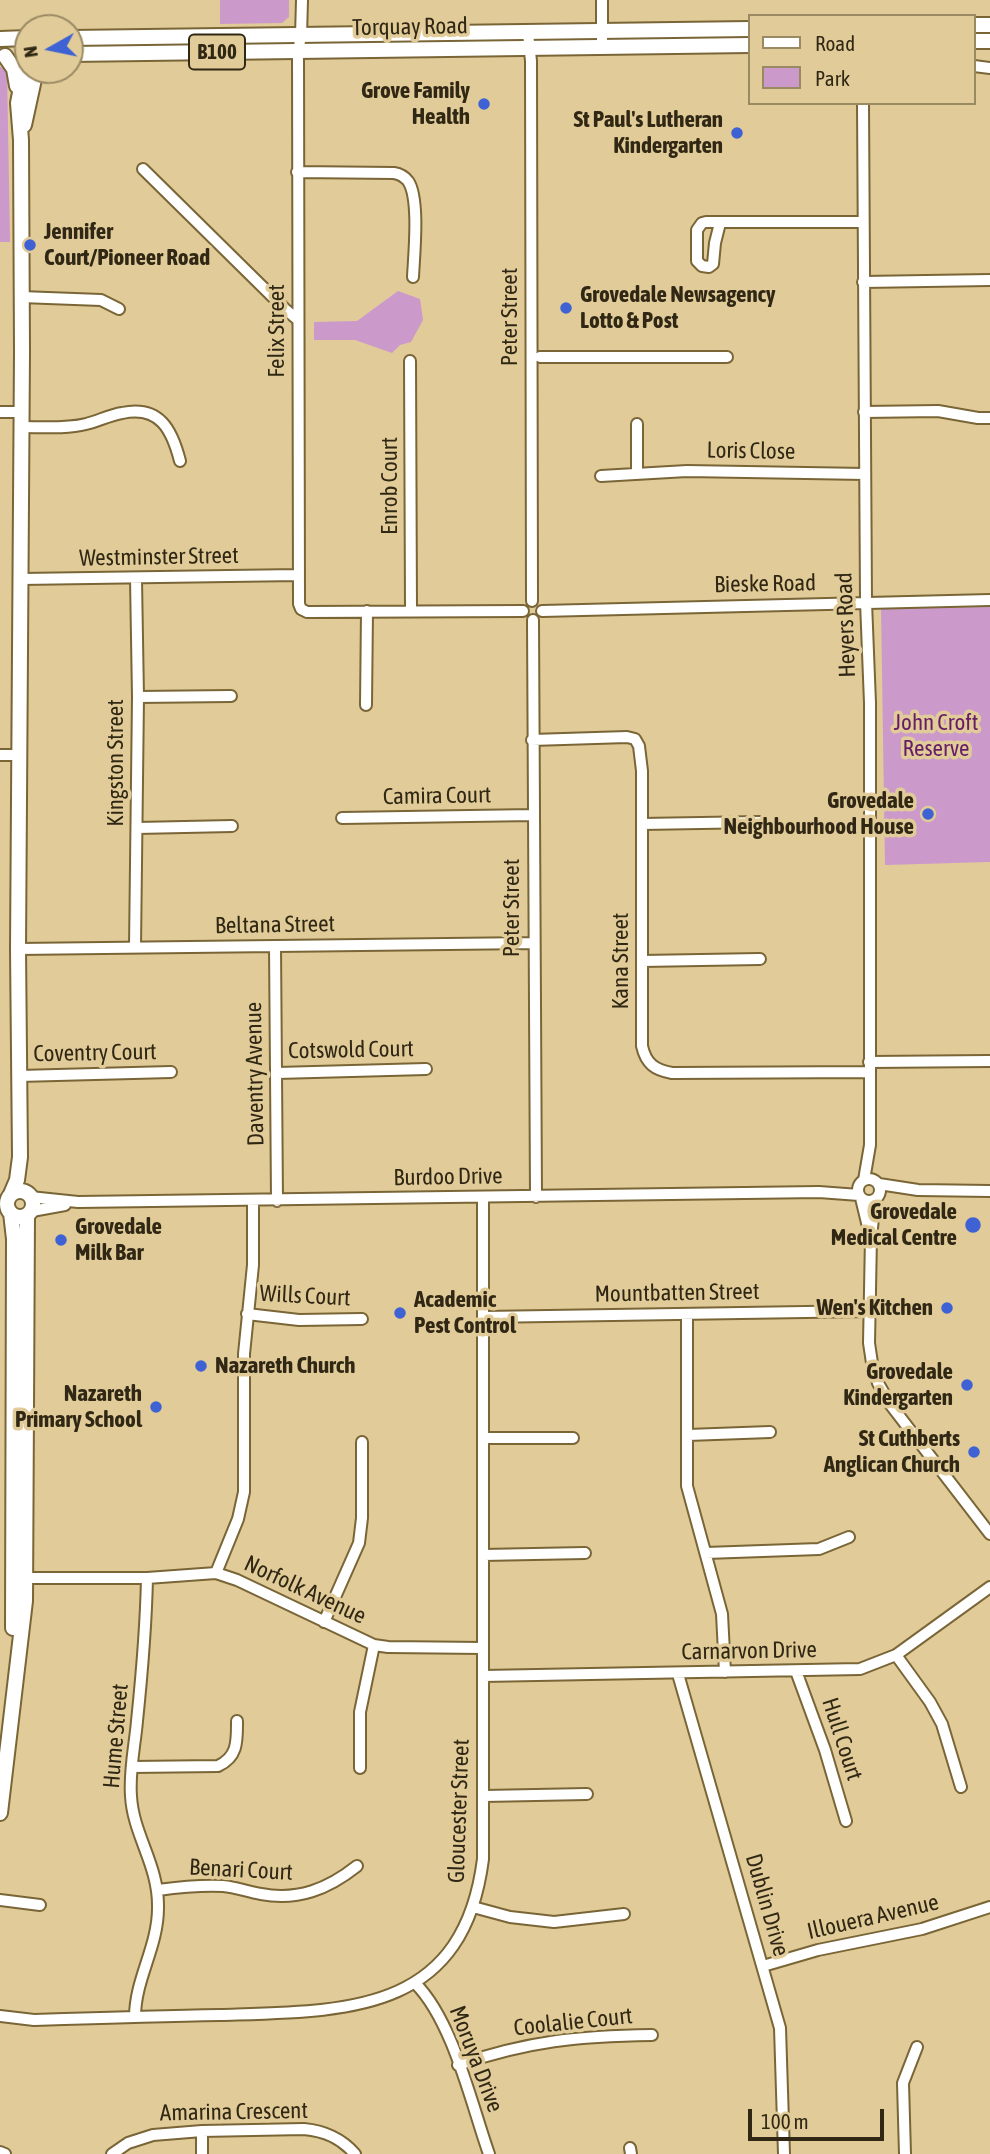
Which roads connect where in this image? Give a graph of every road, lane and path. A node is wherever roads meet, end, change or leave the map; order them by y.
1 (302, 0) edge
2 (602, 0) edge
3 (748, 29) edge
4 (602, 32) junction
5 (528, 33) junction
6 (301, 36) junction
7 (84, 38) edge
8 (748, 45) edge
9 (602, 48) junction
10 (531, 49) junction
11 (298, 51) junction
12 (84, 54) edge
13 (2, 56) edge
14 (25, 84) edge
15 (30, 84) edge
16 (35, 84) edge
17 (24, 97) junction
18 (863, 105) edge
19 (144, 169) dead end
20 (297, 172) junction
21 (863, 222) junction
22 (720, 223) dead end
23 (414, 277) dead end
24 (990, 279) edge
25 (863, 282) junction
26 (21, 297) junction
27 (119, 309) dead end
28 (298, 320) junction
29 (727, 356) dead end
30 (541, 357) dead end
31 (410, 361) dead end
32 (0, 412) edge
33 (864, 412) junction
34 (990, 418) edge
35 (21, 419) junction
36 (637, 424) dead end
37 (180, 461) dead end
38 (638, 473) junction
39 (865, 474) junction
40 (601, 476) dead end
41 (298, 575) junction
42 (22, 579) junction
43 (136, 579) junction
44 (990, 600) edge
45 (532, 601) junction
46 (866, 602) junction
47 (411, 610) junction
48 (366, 611) junction
49 (523, 611) junction
50 (542, 611) junction
51 (533, 620) junction
52 (231, 696) dead end
53 (138, 697) junction
54 (366, 705) dead end
55 (532, 740) junction
56 (0, 755) edge
57 (21, 755) junction
58 (533, 815) junction
59 (342, 818) dead end
60 (760, 822) dead end
61 (642, 824) junction
62 (232, 826) dead end
63 (137, 828) junction
64 (533, 943) junction
65 (275, 946) junction
66 (135, 947) junction
67 (18, 949) junction
68 (760, 959) dead end
69 (642, 961) junction
70 (990, 1061) edge
71 (869, 1067) junction
72 (426, 1069) dead end
73 (171, 1072) dead end
74 (278, 1073) junction
75 (19, 1076) junction
76 (20, 1157) junction
77 (866, 1187) junction
78 (918, 1190) junction
79 (990, 1191) edge
80 (536, 1197) junction
81 (483, 1198) junction
82 (877, 1198) junction
83 (253, 1201) junction
84 (277, 1201) junction
85 (6, 1204) edge
86 (29, 1204) junction
87 (871, 1237) junction
88 (247, 1314) junction
89 (687, 1314) junction
90 (870, 1314) junction
91 (484, 1317) junction
92 (362, 1319) dead end
93 (770, 1432) dead end
94 (688, 1435) junction
95 (484, 1438) junction
96 (573, 1438) dead end
97 (362, 1441) dead end
98 (990, 1534) edge
99 (849, 1537) dead end
100 (585, 1553) dead end
101 (706, 1553) junction
102 (483, 1555) junction
103 (216, 1573) junction
104 (20, 1578) junction
105 (148, 1578) junction
106 (990, 1587) edge
107 (324, 1622) junction
108 (374, 1645) junction
109 (483, 1648) junction
110 (896, 1655) junction
111 (796, 1671) junction
112 (725, 1672) junction
113 (678, 1674) junction
114 (483, 1676) junction
115 (237, 1721) dead end
116 (0, 1734) edge
117 (132, 1767) junction
118 (3, 1768) edge
119 (360, 1768) dead end
120 (961, 1787) dead end
121 (587, 1794) dead end
122 (484, 1796) junction
123 (0, 1813) edge
124 (845, 1821) dead end
125 (356, 1866) dead end
126 (158, 1890) junction
127 (0, 1900) edge
128 (40, 1905) dead end
129 (474, 1907) junction
130 (990, 1907) edge
131 (624, 1914) dead end
132 (763, 1966) junction
133 (415, 1983) junction
134 (0, 2016) edge
135 (135, 2017) junction
136 (652, 2035) dead end
137 (917, 2046) dead end
138 (458, 2065) junction
139 (202, 2131) junction
140 (112, 2154) edge
141 (202, 2154) edge
142 (355, 2154) edge
143 (489, 2154) edge
144 (784, 2154) edge
145 (905, 2154) edge

1 - 6 street, Felix Street
2 - 4 street
3 - 4 main road, Torquay Road / B100
4 - 5 main road, Torquay Road / B100
4 - 9 street
5 - 6 main road, Torquay Road / B100
5 - 10 street, Peter Street
6 - 7 main road, Torquay Road / B100
6 - 11 street, Felix Street
8 - 9 main road, Torquay Road / B100
9 - 10 main road, Torquay Road / B100
10 - 11 main road, Torquay Road / B100
10 - 45 street, Peter Street
11 - 12 main road, Torquay Road / B100
11 - 20 street, Felix Street
13 - 17 main road
14 - 17 main road
15 - 17 main road
16 - 17 main road
17 - 26 main road
18 - 21 street, Heyers Road
19 - 28 street
20 - 23 street
20 - 28 street, Felix Street
21 - 22 street
21 - 25 street, Heyers Road
24 - 25 street
25 - 33 street, Heyers Road
26 - 27 street
26 - 35 main road
28 - 41 street, Felix Street
29 - 30 street
31 - 47 street, Enrob Court
32 - 35 street
33 - 34 street
33 - 39 street, Heyers Road
35 - 37 street
35 - 42 main road
36 - 38 street
38 - 39 street, Loris Close
38 - 40 street, Loris Close
39 - 46 street, Heyers Road
41 - 43 street, Westminster Street
41 - 48 street, Felix Street
42 - 43 street, Westminster Street
42 - 57 main road
43 - 53 street, Kingston Street
44 - 46 street, Bieske Road
45 - 49 street
45 - 50 street
46 - 50 street, Bieske Road
46 - 71 street, Heyers Road
47 - 48 street
47 - 49 street
48 - 54 street
49 - 51 street
50 - 51 street
51 - 55 street, Peter Street
52 - 53 street
53 - 63 street, Kingston Street
55 - 58 street, Peter Street
55 - 61 street, Kana Street
56 - 57 street
57 - 67 main road
58 - 59 street, Camira Court
58 - 64 street, Peter Street
60 - 61 street
61 - 69 street, Kana Street
62 - 63 street
63 - 66 street, Kingston Street
64 - 65 street, Beltana Street
64 - 80 street, Peter Street
65 - 66 street, Beltana Street
65 - 74 street, Daventry Avenue
66 - 67 street, Beltana Street
67 - 75 main road
68 - 69 street
69 - 71 street, Kana Street
70 - 71 street
71 - 77 street, Heyers Road
72 - 74 street, Cotswold Court
73 - 75 street, Coventry Court
74 - 84 street, Daventry Avenue
75 - 76 main road
76 - 85 main road
76 - 86 main road
77 - 78 street, Burdoo Drive
77 - 80 street, Burdoo Drive
77 - 82 street, Heyers Road
77 - 82 street
77 - 87 street, Heyers Road
78 - 79 street, Burdoo Drive
78 - 82 street, Burdoo Drive
80 - 81 street, Burdoo Drive
81 - 84 street, Burdoo Drive
81 - 91 street, Gloucester Street
82 - 87 street, Heyers Road
83 - 84 street, Burdoo Drive
83 - 86 street, Burdoo Drive
83 - 88 street
85 - 86 main road
85 - 86 main road
85 - 104 main road
86 - 104 main road
87 - 90 street, Heyers Road
88 - 92 street, Wills Court
88 - 103 street
89 - 90 street, Mountbatten Street
89 - 91 street, Mountbatten Street
89 - 94 street
90 - 98 street, Heyers Road
91 - 95 street, Gloucester Street
93 - 94 street
94 - 101 street
95 - 96 street
95 - 102 street, Gloucester Street
97 - 107 street
99 - 101 street
100 - 102 street
101 - 112 street
102 - 109 street, Gloucester Street
103 - 105 street, Norfolk Avenue
103 - 107 street, Norfolk Avenue
104 - 105 street, Norfolk Avenue
104 - 116 main road
104 - 118 main road
105 - 117 street, Hume Street
106 - 110 street, Carnarvon Drive
107 - 108 street, Norfolk Avenue
108 - 109 street, Norfolk Avenue
108 - 119 street
109 - 114 street, Gloucester Street
110 - 111 street, Carnarvon Drive
110 - 120 street
111 - 112 street, Carnarvon Drive
111 - 124 street, Hull Court
112 - 113 street, Carnarvon Drive
113 - 114 street, Carnarvon Drive
113 - 132 street, Dublin Drive
114 - 122 street, Gloucester Street
115 - 117 street
117 - 126 street, Hume Street
118 - 123 main road
121 - 122 street
122 - 129 street, Gloucester Street
125 - 126 street, Benari Court
126 - 135 street, Hume Street
127 - 128 street
129 - 131 street
129 - 133 street, Gloucester Street
130 - 132 street, Illouera Avenue
132 - 144 street, Dublin Drive
133 - 135 street, Gloucester Street
133 - 138 street, Moruya Drive
134 - 135 street, Gloucester Street
136 - 138 street, Coolalie Court
137 - 145 street
138 - 143 street, Moruya Drive
139 - 140 street, Amarina Crescent
139 - 141 street
139 - 142 street, Amarina Crescent

